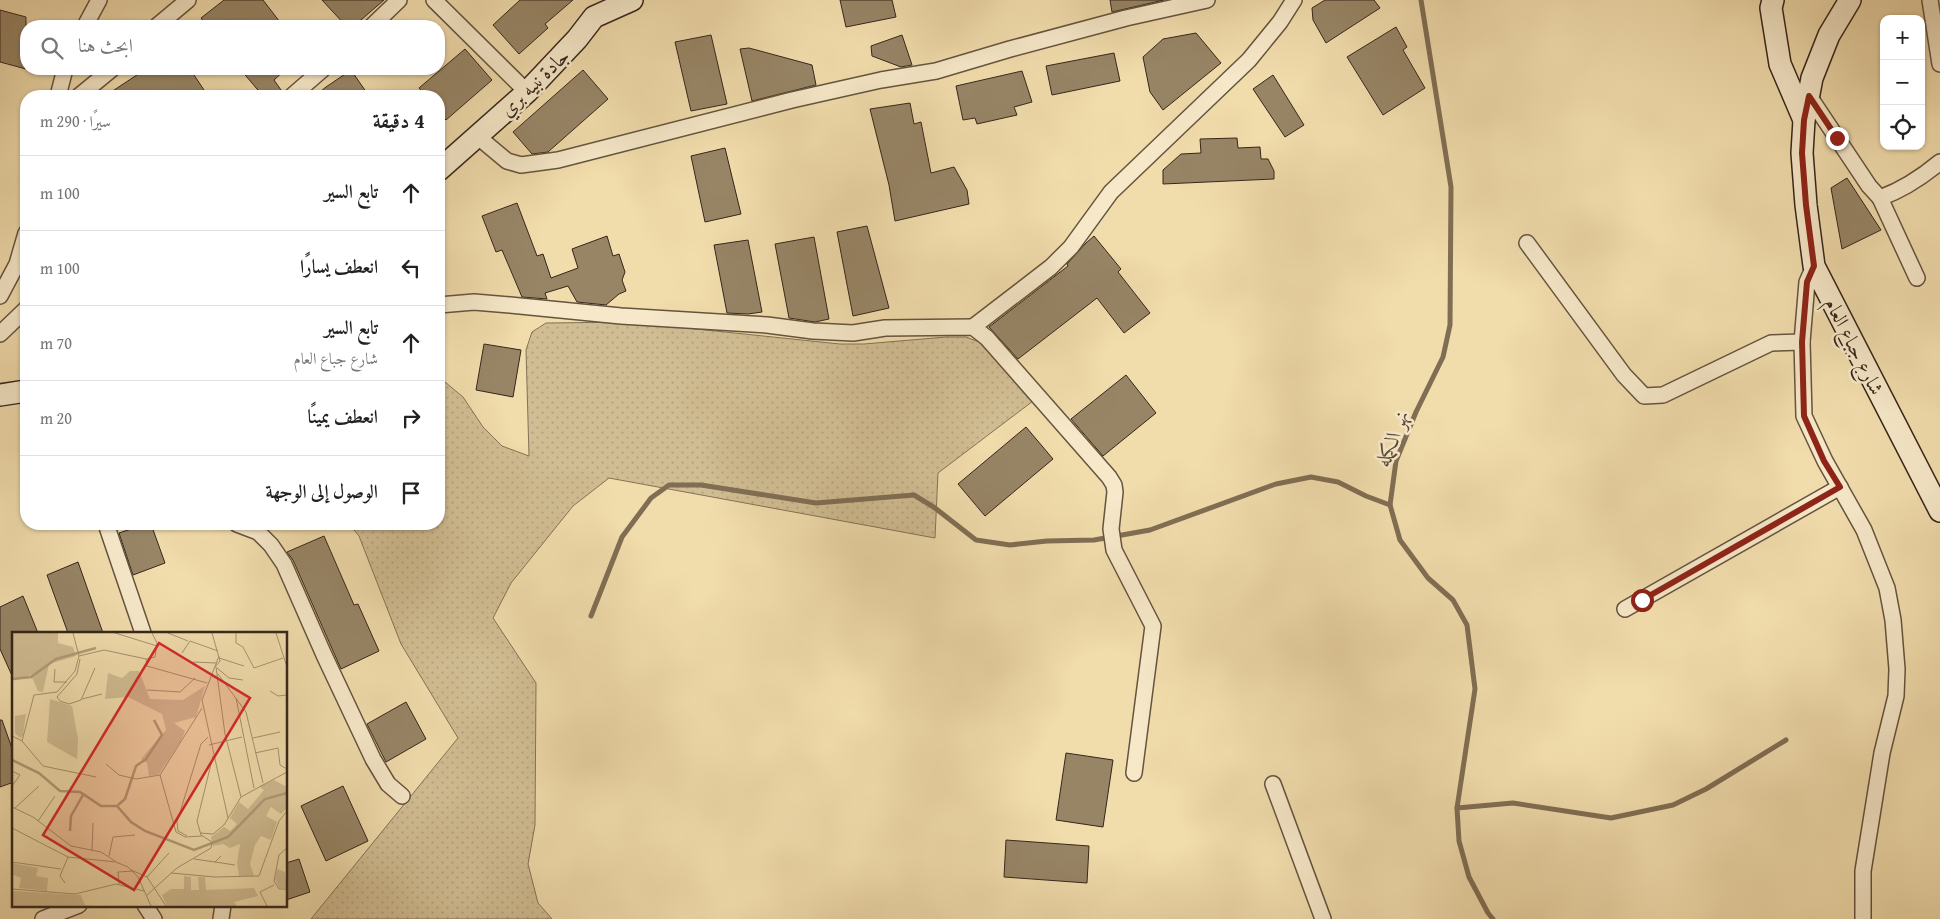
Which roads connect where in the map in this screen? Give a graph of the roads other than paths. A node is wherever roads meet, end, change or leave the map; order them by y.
1 (99, 0) edge
2 (188, 0) edge
3 (399, 0) edge
4 (434, 0) edge
5 (632, 0) edge
6 (1207, 0) edge
7 (1294, 0) edge
8 (1773, 0) edge
9 (1850, 0) edge
10 (1930, 0) edge
11 (600, 9) edge
12 (88, 20) edge
13 (165, 20) edge
14 (378, 20) edge
15 (1940, 64) edge
16 (63, 75) edge
17 (104, 75) edge
18 (316, 75) edge
19 (60, 90) edge
20 (86, 90) edge
21 (299, 90) edge
22 (527, 92) junction
23 (1809, 96) junction
24 (1804, 120) junction
25 (477, 136) junction
26 (1940, 162) edge
27 (445, 165) edge
28 (1880, 198) junction
29 (1527, 243) dead end
30 (20, 254) edge
31 (1814, 266) junction
32 (1917, 278) dead end
33 (0, 296) edge
34 (445, 304) edge
35 (20, 315) edge
36 (973, 326) junction
37 (0, 334) edge
38 (1802, 342) junction
39 (20, 392) edge
40 (0, 395) edge
41 (1840, 487) junction
42 (1940, 511) edge
43 (108, 530) edge
44 (253, 530) edge
45 (1625, 609) dead end
46 (143, 632) edge
47 (1134, 773) dead end
48 (1273, 784) dead end
49 (402, 796) dead end
50 (76, 906) edge
51 (146, 906) edge
52 (223, 906) edge
53 (43, 919) edge
54 (154, 919) edge
55 (221, 919) edge
56 (1323, 919) edge
57 (1863, 919) edge

1 - 12 street
2 - 13 street
3 - 14 street
4 - 22 street
5 - 11 main road, جادة نبيه بري
6 - 25 street
7 - 36 street
8 - 24 main road
9 - 23 main road, شارع جباع العام
10 - 15 street
11 - 22 main road, جادة نبيه بري
16 - 19 street
17 - 20 street
18 - 21 street
22 - 25 main road, جادة نبيه بري
23 - 24 main road, شارع جباع العام
23 - 28 street
24 - 31 main road, شارع جباع العام
25 - 27 main road, جادة نبيه بري
26 - 28 street
28 - 32 street
29 - 38 street
30 - 33 street
31 - 38 street
31 - 42 main road, شارع جباع العام
34 - 36 street
35 - 37 street
36 - 47 street
38 - 41 street
39 - 40 main road
41 - 45 street
41 - 57 street
43 - 46 street
44 - 49 street
48 - 56 street
50 - 53 street
51 - 54 street
52 - 55 street

